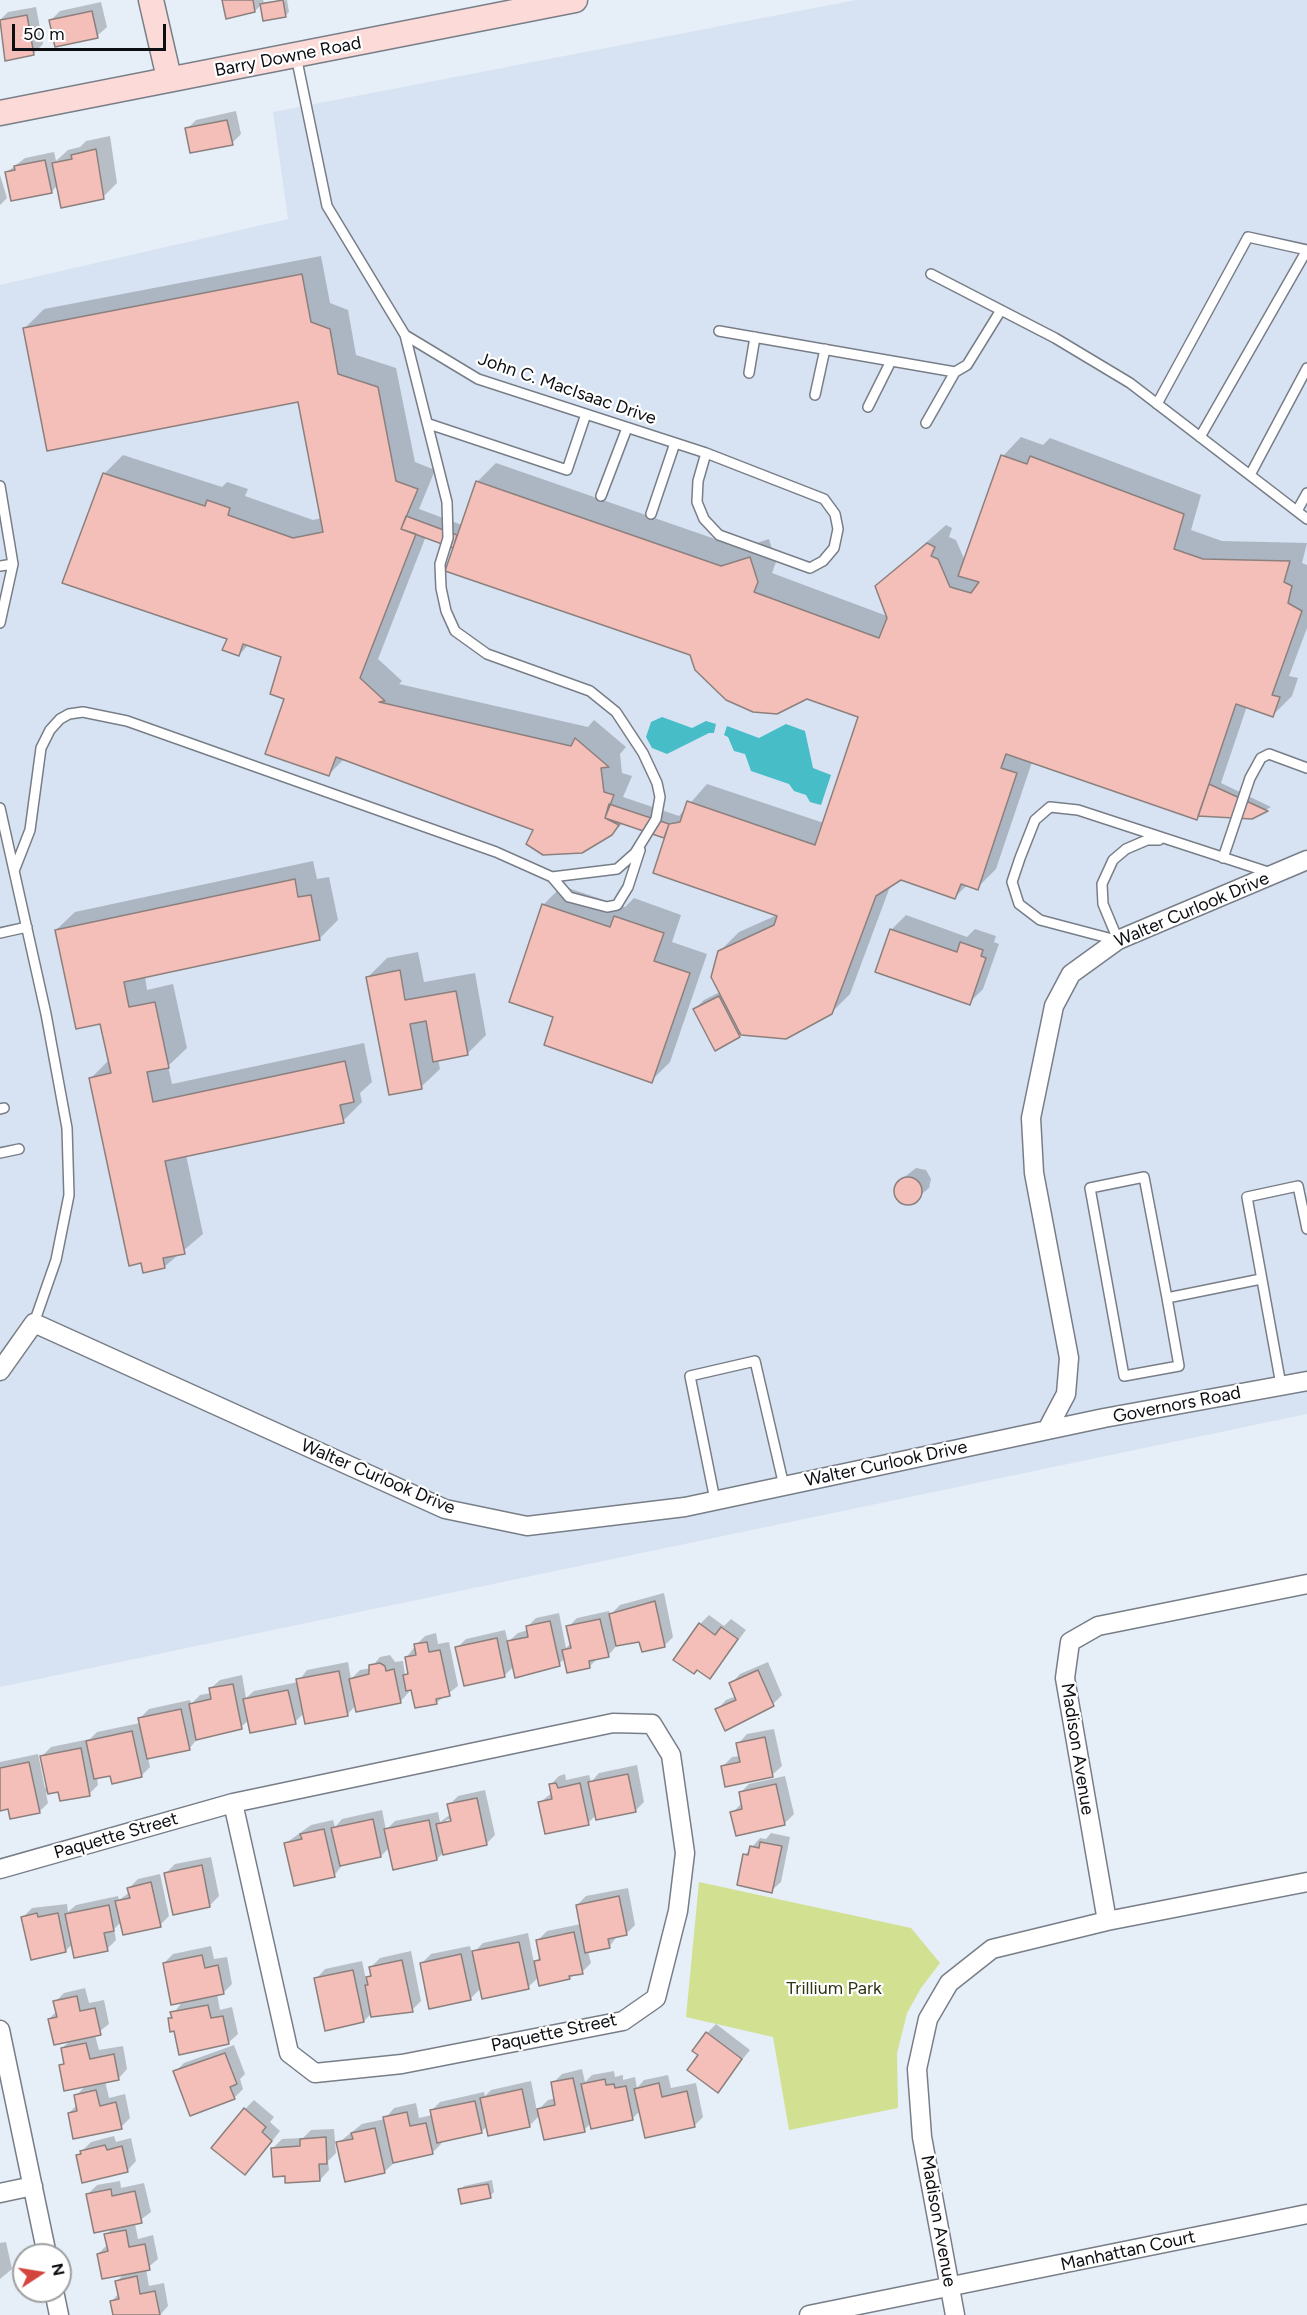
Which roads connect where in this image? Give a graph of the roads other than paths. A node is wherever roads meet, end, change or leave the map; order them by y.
1 (151, 0) edge
2 (575, 0) edge
3 (296, 56) junction
4 (169, 78) junction
5 (0, 114) edge
6 (931, 274) dead end
7 (1001, 310) junction
8 (719, 331) dead end
9 (405, 335) junction
10 (755, 337) junction
11 (825, 350) junction
12 (891, 361) junction
13 (1307, 368) edge
14 (955, 372) junction
15 (749, 373) dead end
16 (815, 395) dead end
17 (1157, 404) junction
18 (868, 407) dead end
19 (586, 414) junction
20 (926, 423) dead end
21 (429, 424) junction
22 (627, 428) junction
23 (1200, 437) junction
24 (675, 443) junction
25 (706, 453) junction
26 (1250, 475) junction
27 (0, 486) edge
28 (1307, 493) edge
29 (602, 496) dead end
30 (2, 509) edge
31 (1297, 511) junction
32 (651, 514) dead end
33 (1307, 519) edge
34 (13, 564) junction
35 (0, 566) edge
36 (0, 623) edge
37 (1307, 768) edge
38 (0, 808) edge
39 (1173, 841) junction
40 (642, 842) junction
41 (1223, 858) junction
42 (1307, 860) edge
43 (14, 871) junction
44 (1275, 875) junction
45 (552, 877) junction
46 (27, 927) junction
47 (0, 933) edge
48 (1118, 940) junction
49 (19, 1149) dead end
50 (0, 1154) edge
51 (1307, 1229) edge
52 (1261, 1279) junction
53 (1167, 1298) junction
54 (34, 1323) junction
55 (0, 1371) edge
56 (1307, 1381) edge
57 (1281, 1385) junction
58 (1047, 1430) junction
59 (784, 1486) junction
60 (715, 1500) junction
61 (1307, 1584) edge
62 (233, 1803) junction
63 (0, 1869) edge
64 (1307, 1882) edge
65 (1107, 1921) junction
66 (0, 2030) edge
67 (33, 2186) junction
68 (0, 2193) edge
69 (1307, 2214) edge
70 (45, 2243) edge
71 (950, 2288) junction
72 (809, 2315) edge
73 (955, 2315) edge

1 - 4 main road
2 - 3 main road, Barry Downe Road
3 - 4 main road, Barry Downe Road
3 - 9 lane, John C. MacIsaac Drive
4 - 5 main road, Barry Downe Road
6 - 7 lane
7 - 14 lane
7 - 17 lane
8 - 10 lane
9 - 19 lane, John C. MacIsaac Drive
9 - 21 lane
10 - 11 lane
10 - 15 lane
11 - 12 lane
11 - 16 lane
12 - 14 lane
12 - 18 lane
13 - 26 lane
14 - 20 lane
17 - 23 lane
17 - 23 lane
19 - 21 lane
19 - 22 lane, John C. MacIsaac Drive
21 - 40 lane
22 - 24 lane, John C. MacIsaac Drive
22 - 29 lane
23 - 26 lane
24 - 25 lane, John C. MacIsaac Drive
24 - 32 lane
25 - 25 lane, John C. MacIsaac Drive
26 - 31 lane
27 - 30 lane
28 - 31 lane
30 - 34 lane
31 - 33 lane
34 - 35 lane
34 - 36 lane
37 - 41 lane
38 - 43 lane
39 - 41 lane
39 - 48 lane
39 - 48 lane
40 - 45 lane
40 - 45 lane
41 - 44 lane
42 - 44 street, Walter Curlook Drive
43 - 45 lane
43 - 46 lane
44 - 48 street, Walter Curlook Drive
46 - 47 lane
46 - 54 lane
48 - 58 street, Walter Curlook Drive
49 - 50 lane
51 - 52 lane
52 - 53 lane
52 - 57 lane
53 - 53 lane
54 - 55 street
54 - 60 street, Walter Curlook Drive
56 - 57 street, Governors Road
57 - 58 street, Governors Road
58 - 59 street, Walter Curlook Drive
59 - 60 street, Walter Curlook Drive
59 - 60 lane
61 - 65 street, Madison Avenue
62 - 62 street, Paquette Street
62 - 63 street, Paquette Street
64 - 65 street, Madison Avenue
65 - 71 street, Madison Avenue
66 - 67 street
67 - 68 street
67 - 70 street
69 - 71 street, Manhattan Court
71 - 72 street, Manhattan Court
71 - 73 street, Madison Avenue

